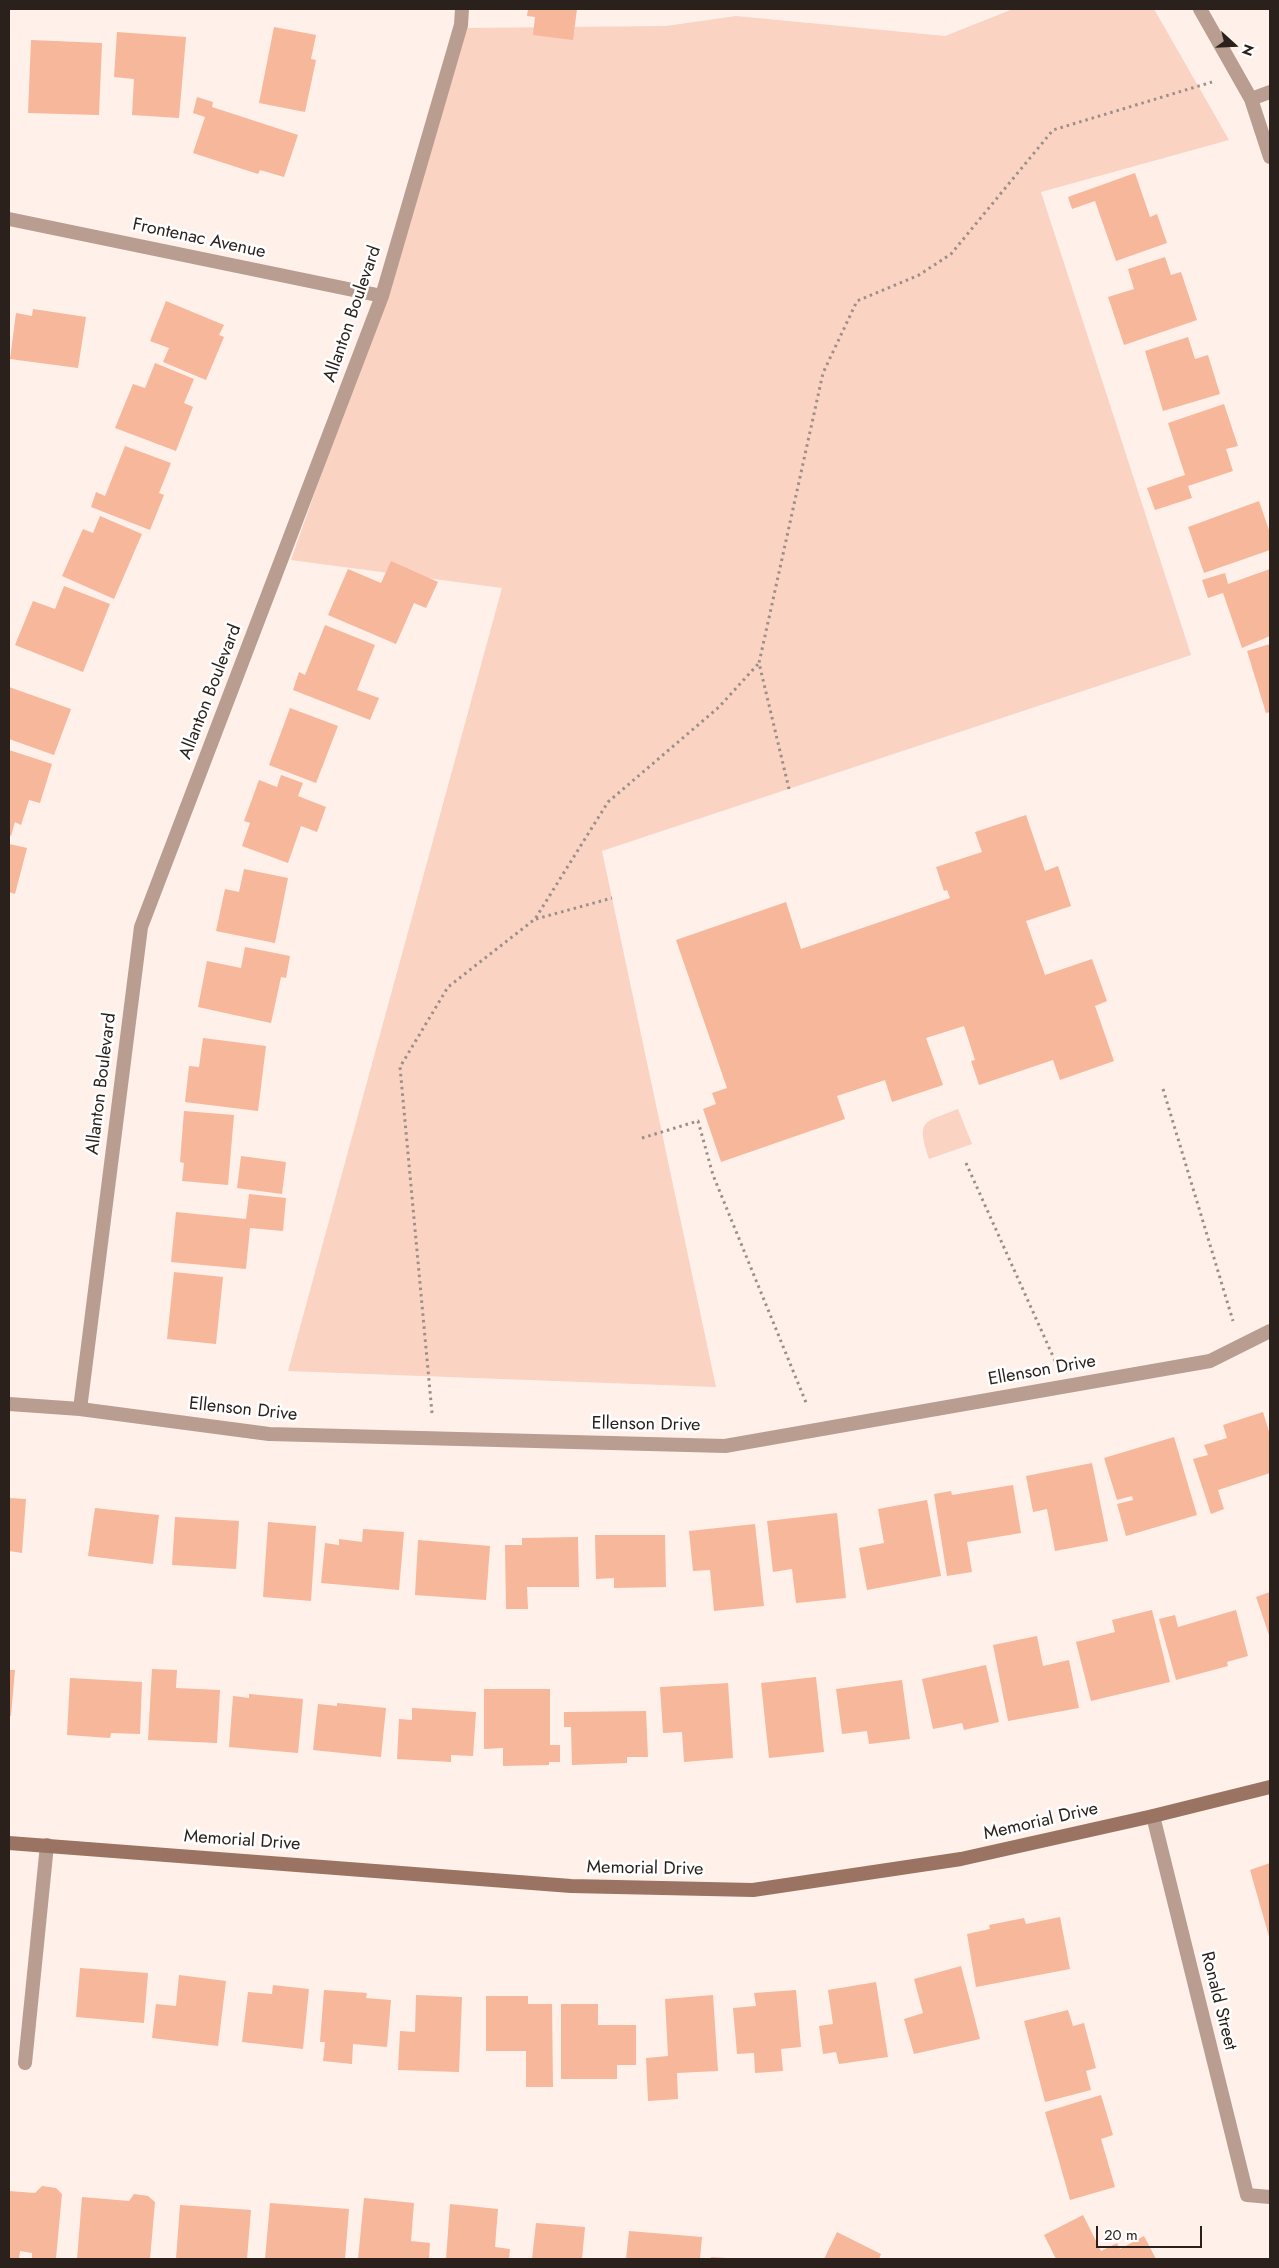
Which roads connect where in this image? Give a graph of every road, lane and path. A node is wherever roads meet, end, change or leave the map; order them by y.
1 (462, 9) edge
2 (1200, 9) edge
3 (1237, 74) junction
4 (1270, 92) edge
5 (1251, 99) junction
6 (1270, 157) edge
7 (9, 219) edge
8 (382, 296) junction
9 (759, 664) junction
10 (789, 789) dead end
11 (612, 898) dead end
12 (535, 919) junction
13 (1163, 1089) dead end
14 (642, 1138) dead end
15 (966, 1163) dead end
16 (1270, 1331) edge
17 (1241, 1346) junction
18 (1066, 1386) junction
19 (9, 1404) edge
20 (80, 1409) junction
21 (817, 1430) junction
22 (434, 1439) junction
23 (1270, 1787) edge
24 (1153, 1816) junction
25 (9, 1843) edge
26 (47, 1845) junction
27 (24, 2063) dead end
28 (1270, 2196) edge

1 - 8 street, Allanton Boulevard
2 - 3 street
3 - 5 street
3 - 9 path
4 - 5 street
5 - 6 street
7 - 8 street, Frontenac Avenue
8 - 20 street, Allanton Boulevard
9 - 10 path
9 - 12 path
11 - 12 path
12 - 22 path
13 - 17 path
14 - 21 path
15 - 18 path
16 - 17 street, Ellenson Drive
17 - 18 street, Ellenson Drive
18 - 21 street, Ellenson Drive
19 - 20 street, Ellenson Drive
20 - 22 street, Ellenson Drive
21 - 22 street, Ellenson Drive
23 - 24 main road, Memorial Drive
24 - 26 main road, Memorial Drive
24 - 28 street, Ronald Street
25 - 26 main road, Memorial Drive
26 - 27 street

